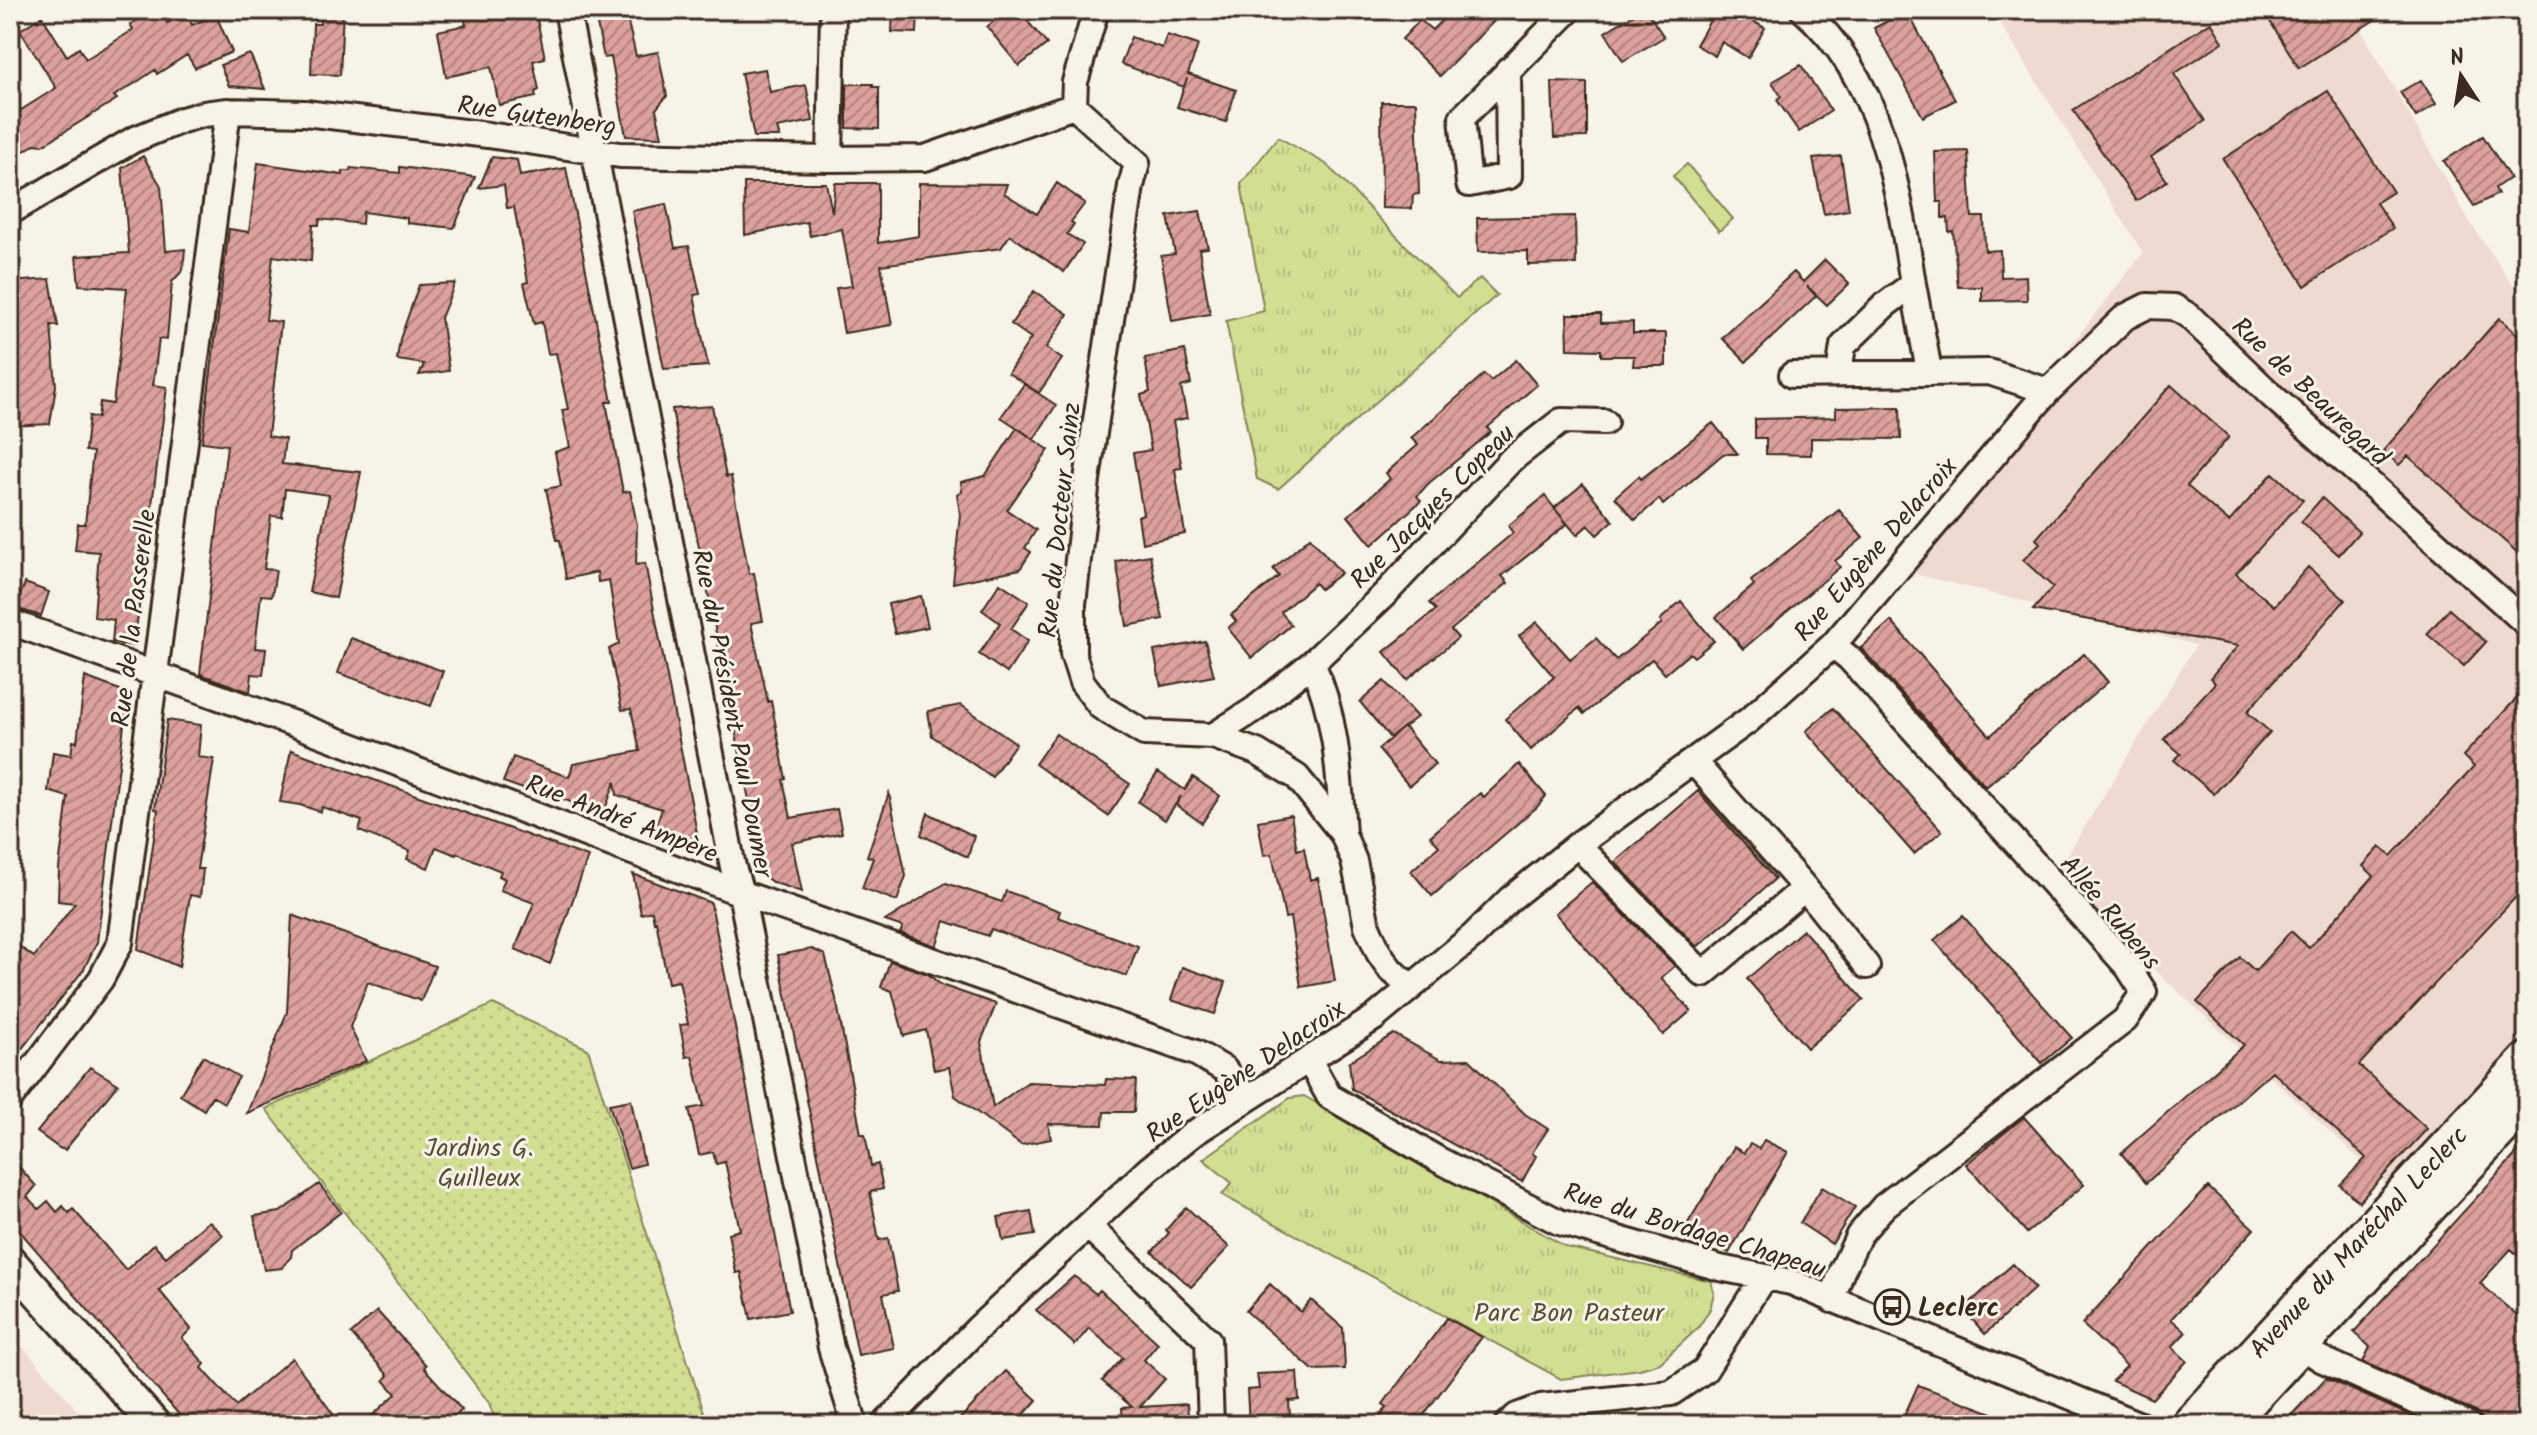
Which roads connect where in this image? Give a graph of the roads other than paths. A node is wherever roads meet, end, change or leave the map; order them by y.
1 (567, 10) edge
2 (833, 10) edge
3 (1096, 10) edge
4 (1569, 10) edge
5 (1803, 10) edge
6 (1508, 70) dead end
7 (1074, 106) junction
8 (228, 111) junction
9 (594, 151) junction
10 (830, 159) junction
11 (10, 212) edge
12 (1913, 284) junction
13 (1929, 371) junction
14 (1839, 373) junction
15 (1792, 375) dead end
16 (2048, 391) junction
17 (1605, 422) dead end
18 (10, 622) edge
19 (2527, 624) edge
20 (1833, 645) junction
21 (1312, 663) junction
22 (153, 674) junction
23 (1213, 736) junction
24 (1693, 761) junction
25 (1343, 834) junction
26 (1580, 843) junction
27 (1805, 888) junction
28 (741, 893) junction
29 (1867, 966) dead end
30 (1411, 987) junction
31 (1309, 1060) junction
32 (2527, 1060) edge
33 (1247, 1098) junction
34 (10, 1099) edge
35 (2527, 1101) edge
36 (1088, 1226) junction
37 (10, 1261) edge
38 (1763, 1278) junction
39 (1832, 1300) junction
40 (2288, 1338) junction
41 (155, 1425) edge
42 (855, 1425) edge
43 (884, 1425) edge
44 (1211, 1425) edge
45 (1507, 1425) edge
46 (2140, 1425) edge
47 (2189, 1425) edge
48 (2227, 1425) edge
49 (2468, 1425) edge

1 - 9 street, Rue du Président Paul Doumer
2 - 10 street
3 - 7 street
4 - 6 street
5 - 12 street
7 - 10 street, Rue Gutenberg
7 - 23 street, Rue du Docteur Sainz
8 - 9 street, Rue Gutenberg
8 - 11 street, Rue Gutenberg
8 - 22 street, Rue de la Passerelle
9 - 10 street, Rue Gutenberg
9 - 28 street, Rue du Président Paul Doumer
12 - 13 street
12 - 14 street
13 - 14 street
13 - 16 street
14 - 15 street
16 - 19 street, Rue de Beauregard
16 - 20 street, Rue Eugène Delacroix
17 - 21 street, Rue Jacques Copeau
18 - 22 street, Rue André Ampère
20 - 24 street, Rue Eugène Delacroix
20 - 39 street, Allée Rubens
21 - 23 street, Rue Jacques Copeau
21 - 25 street
22 - 28 street, Rue André Ampère
22 - 34 street, Rue de la Passerelle
23 - 25 street, Rue du Docteur Sainz
24 - 26 street, Rue Eugène Delacroix
24 - 27 street
25 - 30 street, Rue du Docteur Sainz
26 - 27 street
26 - 30 street, Rue Eugène Delacroix
27 - 29 street
28 - 33 street, Rue André Ampère
28 - 42 street, Rue du Président Paul Doumer
30 - 31 street, Rue Eugène Delacroix
31 - 33 street, Rue Eugène Delacroix
31 - 38 street, Rue du Bordage Chapeau
32 - 40 main road, Avenue du Maréchal Leclerc
33 - 36 street, Rue Eugène Delacroix
35 - 40 main road, Avenue du Maréchal Leclerc
36 - 43 street, Rue Eugène Delacroix
36 - 44 street
37 - 41 street
38 - 39 street, Rue du Bordage Chapeau
38 - 45 street
39 - 46 street, Rue du Bordage Chapeau
40 - 47 main road, Avenue du Maréchal Leclerc
40 - 48 main road, Avenue du Maréchal Leclerc
40 - 49 street

